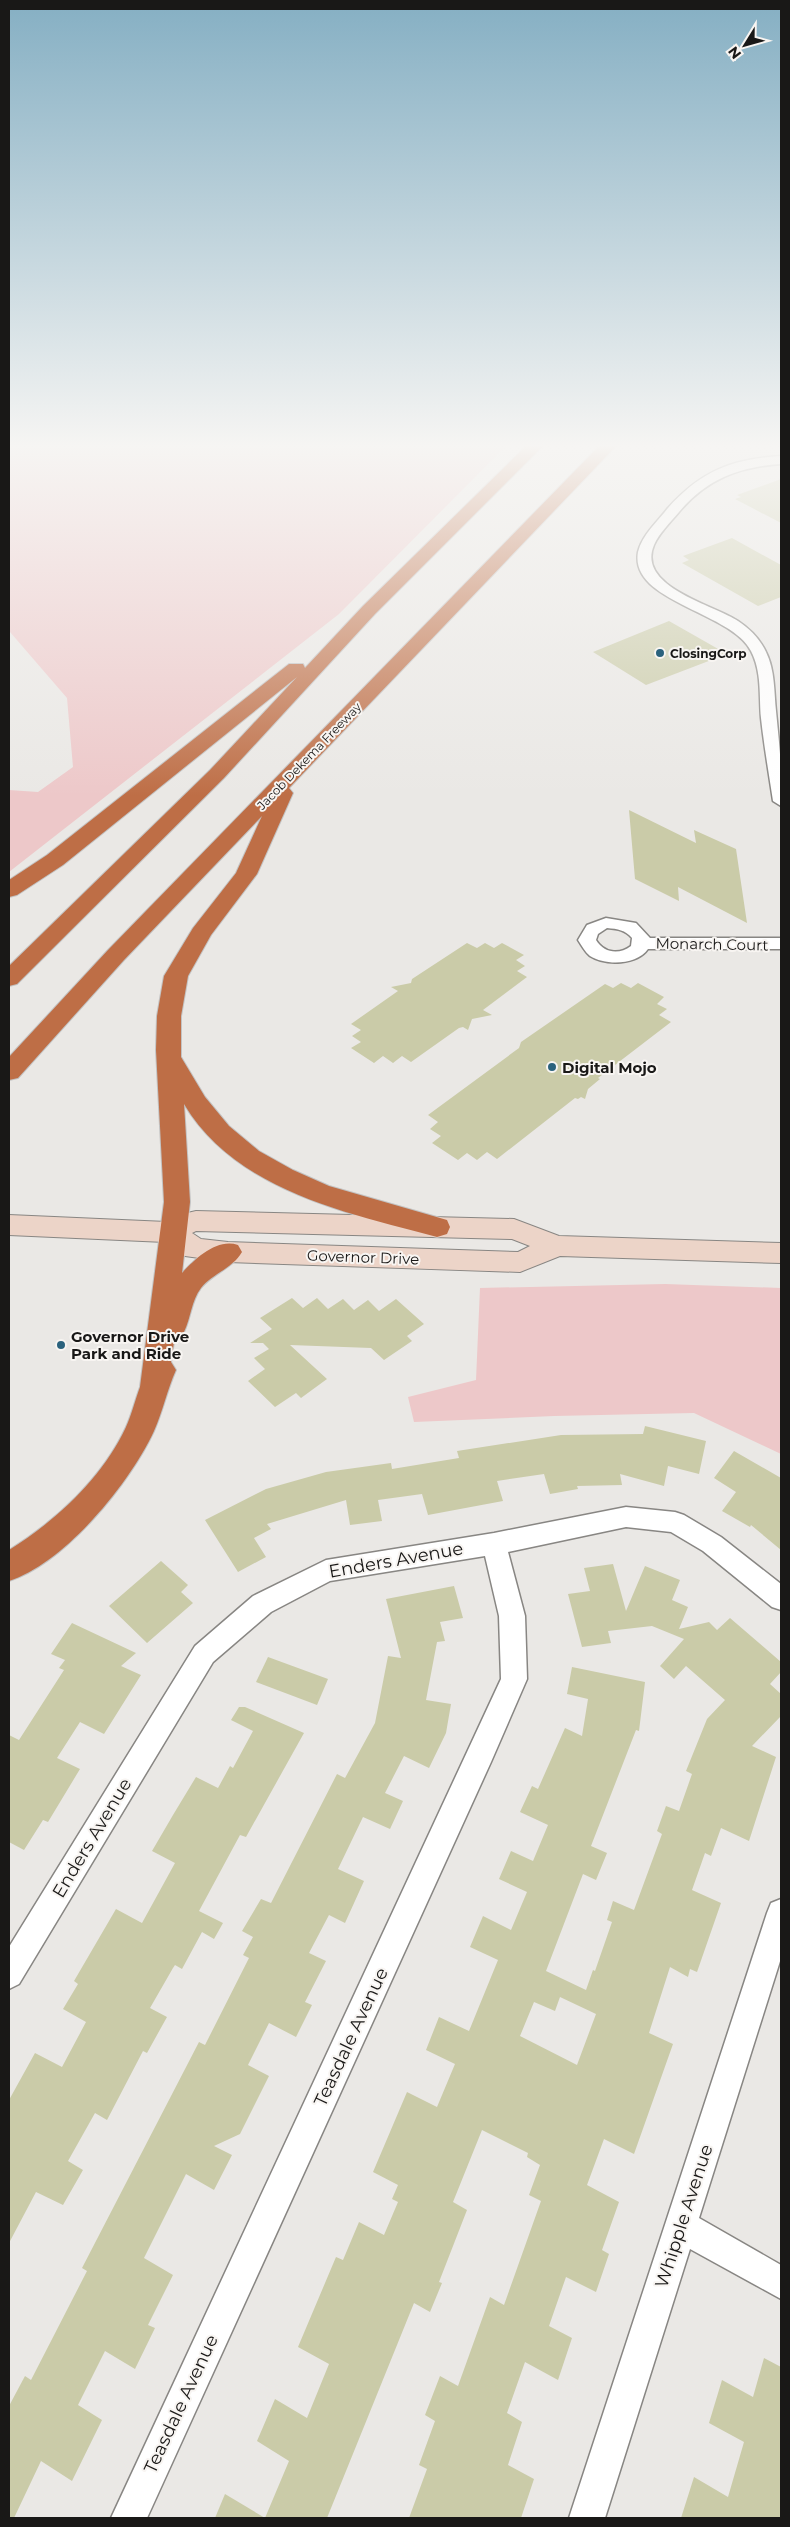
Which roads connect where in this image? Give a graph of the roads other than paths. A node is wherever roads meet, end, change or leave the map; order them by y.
1 (420, 560) edge
2 (498, 560) edge
3 (645, 560) edge
4 (370, 610) junction
5 (292, 774) junction
6 (781, 801) edge
7 (9, 890) edge
8 (642, 943) dead end
9 (781, 944) edge
10 (9, 979) edge
11 (168, 1050) junction
12 (9, 1072) edge
13 (9, 1226) edge
14 (437, 1227) junction
15 (171, 1232) junction
16 (557, 1246) junction
17 (228, 1252) junction
18 (781, 1253) edge
19 (154, 1386) junction
20 (494, 1544) junction
21 (9, 1567) edge
22 (781, 1599) edge
23 (781, 1913) edge
24 (10, 1968) edge
25 (681, 2226) junction
26 (781, 2283) edge
27 (129, 2518) edge
28 (587, 2518) edge

1 - 4 highway
2 - 5 highway, Jacob Dekema Freeway
3 - 6 street
4 - 7 highway
4 - 10 highway
5 - 11 highway
5 - 12 highway, Jacob Dekema Freeway
8 - 9 street, Monarch Court
11 - 14 highway
11 - 15 highway
13 - 15 main road, Governor Drive
14 - 15 main road, Governor Drive
14 - 16 main road, Governor Drive
15 - 17 main road, Governor Drive
15 - 19 highway
16 - 17 main road, Governor Drive
16 - 18 main road, Governor Drive
17 - 19 highway
19 - 21 highway
20 - 22 street, Enders Avenue
20 - 24 street, Enders Avenue
20 - 27 street, Teasdale Avenue
23 - 25 street, Whipple Avenue
25 - 26 street
25 - 28 street, Whipple Avenue

